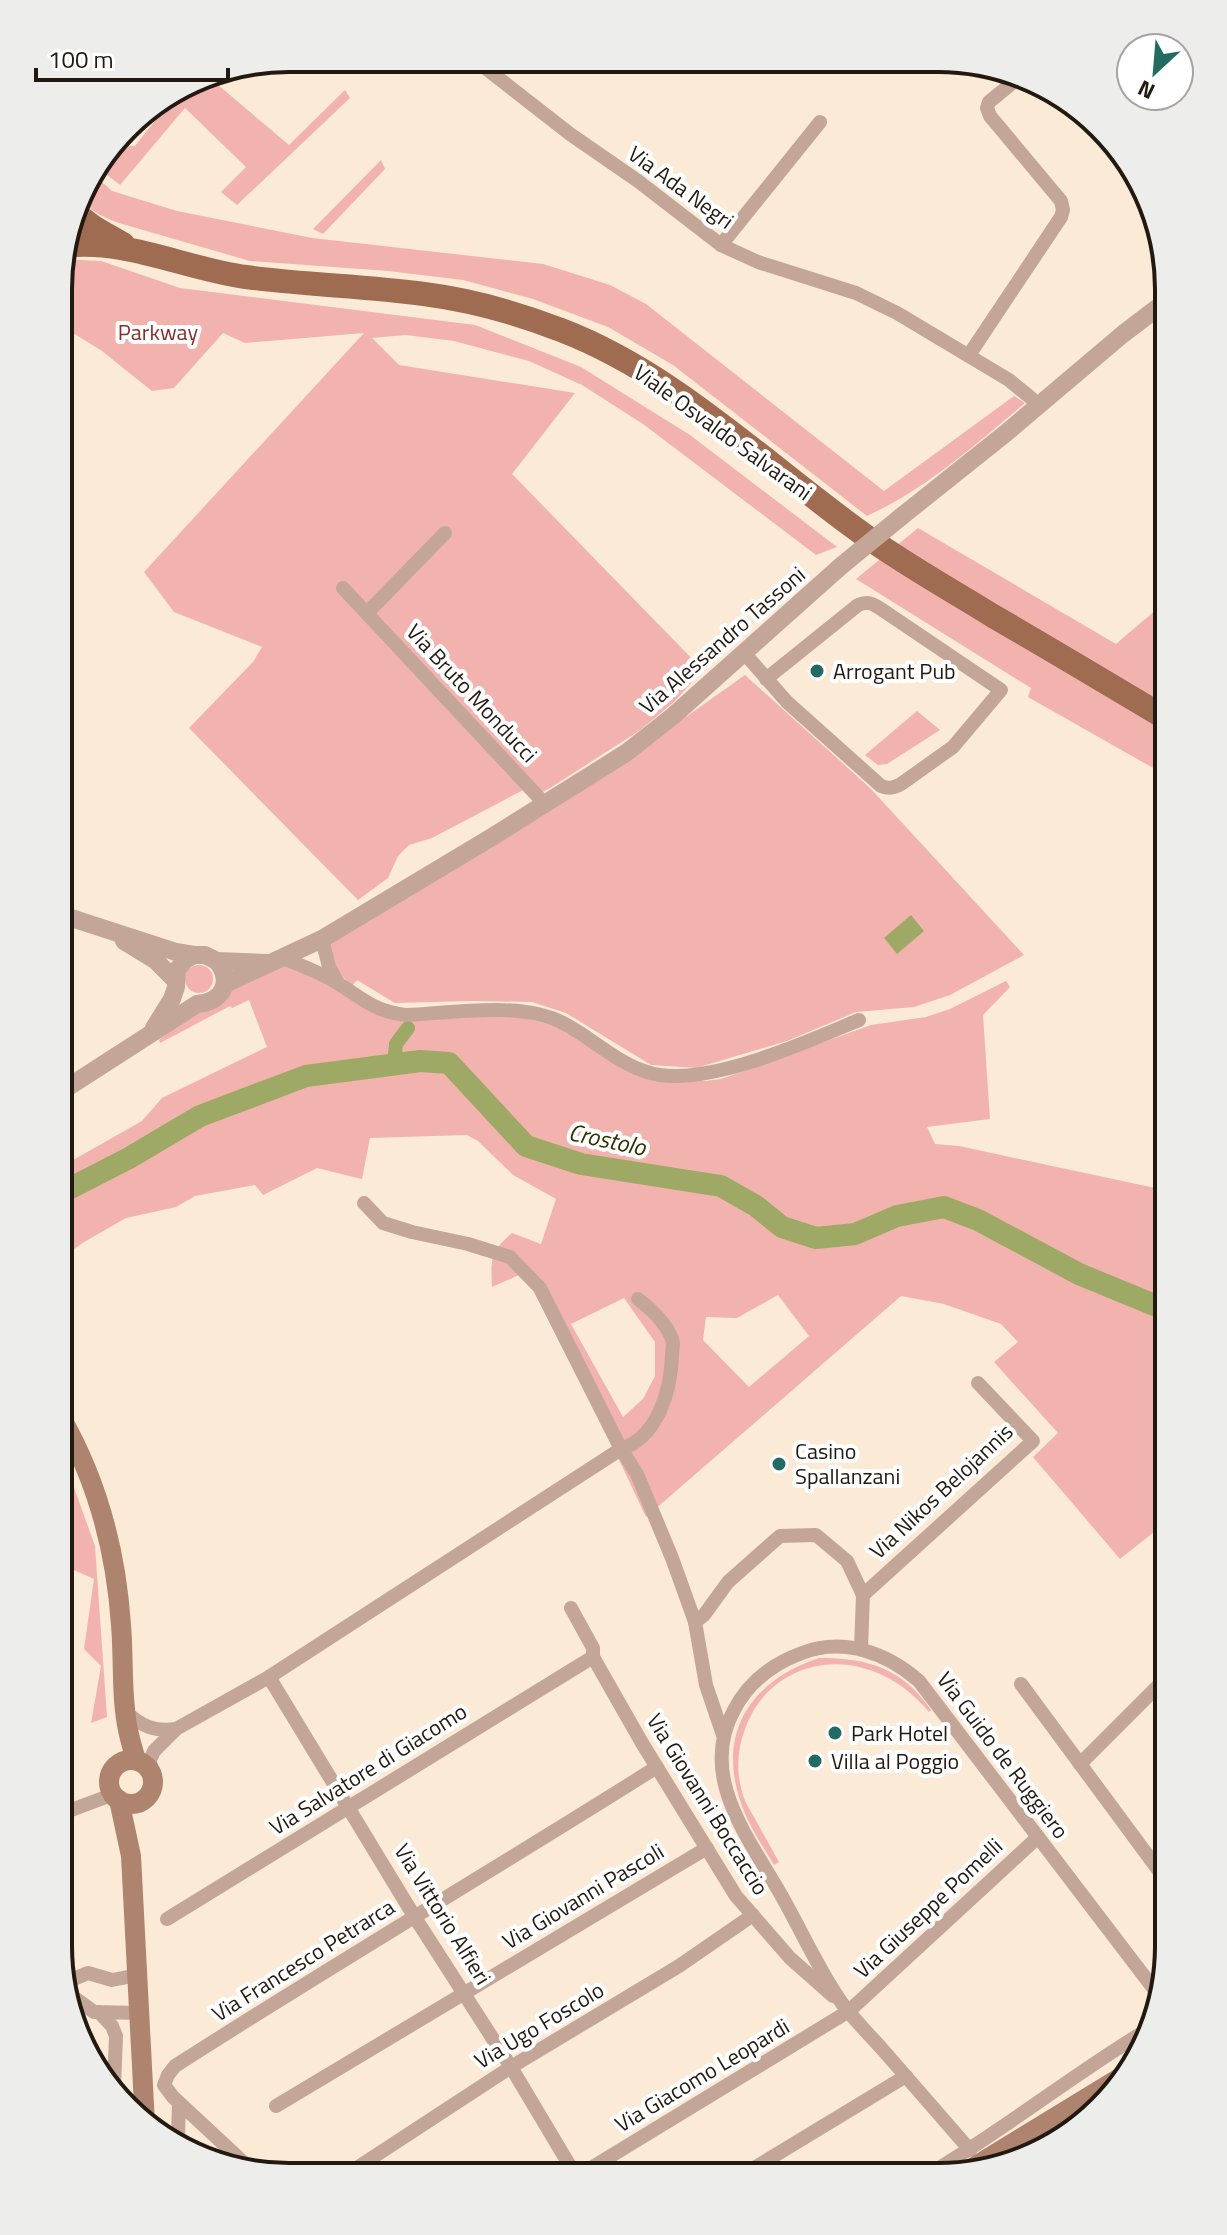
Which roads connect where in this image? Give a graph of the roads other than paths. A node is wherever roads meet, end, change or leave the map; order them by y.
1 (491, 72) edge
2 (1011, 84) edge
3 (820, 122) dead end
4 (83, 218) edge
5 (721, 245) junction
6 (77, 246) edge
7 (136, 250) junction
8 (1155, 310) edge
9 (969, 355) junction
10 (1038, 406) junction
11 (445, 533) dead end
12 (343, 588) dead end
13 (367, 613) junction
14 (745, 654) junction
15 (766, 679) junction
16 (1155, 712) edge
17 (545, 804) junction
18 (72, 919) edge
19 (108, 931) junction
20 (322, 939) junction
21 (194, 955) junction
22 (275, 960) junction
23 (217, 961) junction
24 (338, 983) junction
25 (176, 984) junction
26 (225, 984) junction
27 (197, 1004) junction
28 (859, 1020) dead end
29 (150, 1033) junction
30 (72, 1084) edge
31 (364, 1203) dead end
32 (638, 1299) dead end
33 (978, 1383) dead end
34 (72, 1439) edge
35 (621, 1449) junction
36 (863, 1595) junction
37 (571, 1608) dead end
38 (695, 1622) junction
39 (861, 1649) junction
40 (593, 1657) junction
41 (269, 1677) junction
42 (1021, 1684) dead end
43 (1155, 1689) edge
44 (126, 1720) junction
45 (171, 1730) junction
46 (723, 1735) junction
47 (1080, 1764) junction
48 (136, 1765) junction
49 (657, 1767) junction
50 (116, 1797) junction
51 (143, 1800) junction
52 (349, 1806) junction
53 (72, 1811) edge
54 (1038, 1837) junction
55 (707, 1848) junction
56 (131, 1856) junction
57 (1155, 1861) edge
58 (753, 1915) junction
59 (414, 1916) junction
60 (167, 1919) dead end
61 (138, 1975) junction
62 (75, 1979) edge
63 (1151, 1986) edge
64 (463, 1993) junction
65 (79, 2001) edge
66 (844, 2006) junction
67 (99, 2012) junction
68 (140, 2013) junction
69 (1135, 2037) edge
70 (511, 2067) junction
71 (114, 2074) edge
72 (906, 2076) junction
73 (1095, 2096) edge
74 (179, 2103) junction
75 (276, 2106) dead end
76 (144, 2107) edge
77 (178, 2132) edge
78 (1030, 2143) edge
79 (970, 2150) junction
80 (237, 2157) edge
81 (364, 2163) edge
82 (569, 2163) edge
83 (597, 2163) edge
84 (762, 2163) edge
85 (948, 2163) edge

1 - 5 street, Via Ada Negri
2 - 9 street
3 - 5 street
4 - 7 main road, Viale Osvaldo Salvarani
5 - 9 street, Via Ada Negri
6 - 7 main road, Viale Osvaldo Salvarani
7 - 16 main road, Viale Osvaldo Salvarani
8 - 10 street, Via Alessandro Tassoni
9 - 10 street, Via Ada Negri
10 - 14 street, Via Alessandro Tassoni, bridge
11 - 13 street
12 - 13 street, Via Bruto Monducci
13 - 17 street, Via Bruto Monducci
14 - 15 street
14 - 17 street, Via Alessandro Tassoni
15 - 15 street
17 - 20 street, Via Alessandro Tassoni
18 - 19 street
19 - 21 street
19 - 25 street
20 - 22 street, Via Alessandro Tassoni
20 - 24 street
21 - 23 street, Via Alessandro Tassoni
21 - 25 street, Via Alessandro Tassoni
22 - 23 street, Via Alessandro Tassoni
22 - 24 street
22 - 26 street, Via Alessandro Tassoni
23 - 26 street
24 - 28 street
25 - 27 street
25 - 29 street, Via Alessandro Tassoni
26 - 27 street, Via Alessandro Tassoni
27 - 29 street, Via Alessandro Tassoni
29 - 30 street, Via Alessandro Tassoni
31 - 35 street
32 - 35 street
33 - 36 street, Via Nikos Belojannis
34 - 44 main road
35 - 38 street
35 - 41 street
36 - 38 street, Via Nikos Belojannis
36 - 39 street, Via Nikos Belojannis
37 - 40 street, Via Giovanni Boccaccio
38 - 46 street
39 - 46 street, Via Guido de Ruggiero
39 - 54 street, Via Guido de Ruggiero
40 - 49 street, Via Giovanni Boccaccio
40 - 52 street, Via Salvatore di Giacomo
41 - 45 street
41 - 52 street, Via Vittorio Alfieri
42 - 47 street
43 - 47 street
44 - 45 street
44 - 48 main road
45 - 48 street
46 - 66 street, Via Guido de Ruggiero
47 - 57 street
48 - 50 main road
48 - 51 main road
49 - 55 street, Via Giovanni Boccaccio
49 - 59 street, Via Francesco Petrarca
50 - 51 main road
50 - 53 street
50 - 56 main road
51 - 56 main road
52 - 59 street, Via Vittorio Alfieri
52 - 60 street, Via Salvatore di Giacomo
54 - 63 street, Via Guido de Ruggiero
54 - 66 street, Via Giuseppe Pomelli
55 - 58 street, Via Giovanni Boccaccio
55 - 64 street, Via Giovanni Pascoli
56 - 61 main road
58 - 66 street, Via Giovanni Boccaccio
58 - 70 street, Via Ugo Foscolo
59 - 64 street, Via Vittorio Alfieri
59 - 74 street, Via Francesco Petrarca
61 - 62 street
61 - 68 main road
64 - 70 street, Via Vittorio Alfieri
64 - 75 street, Via Giovanni Pascoli
65 - 67 street
66 - 72 street, Via Giovanni Boccaccio
66 - 83 street, Via Giacomo Leopardi
67 - 68 street
67 - 71 street
68 - 76 main road
69 - 79 street
70 - 81 street, Via Ugo Foscolo
70 - 82 street, Via Vittorio Alfieri
72 - 79 street, Via Giovanni Boccaccio
72 - 84 street
73 - 78 main road
74 - 77 street
74 - 80 street
79 - 85 street

